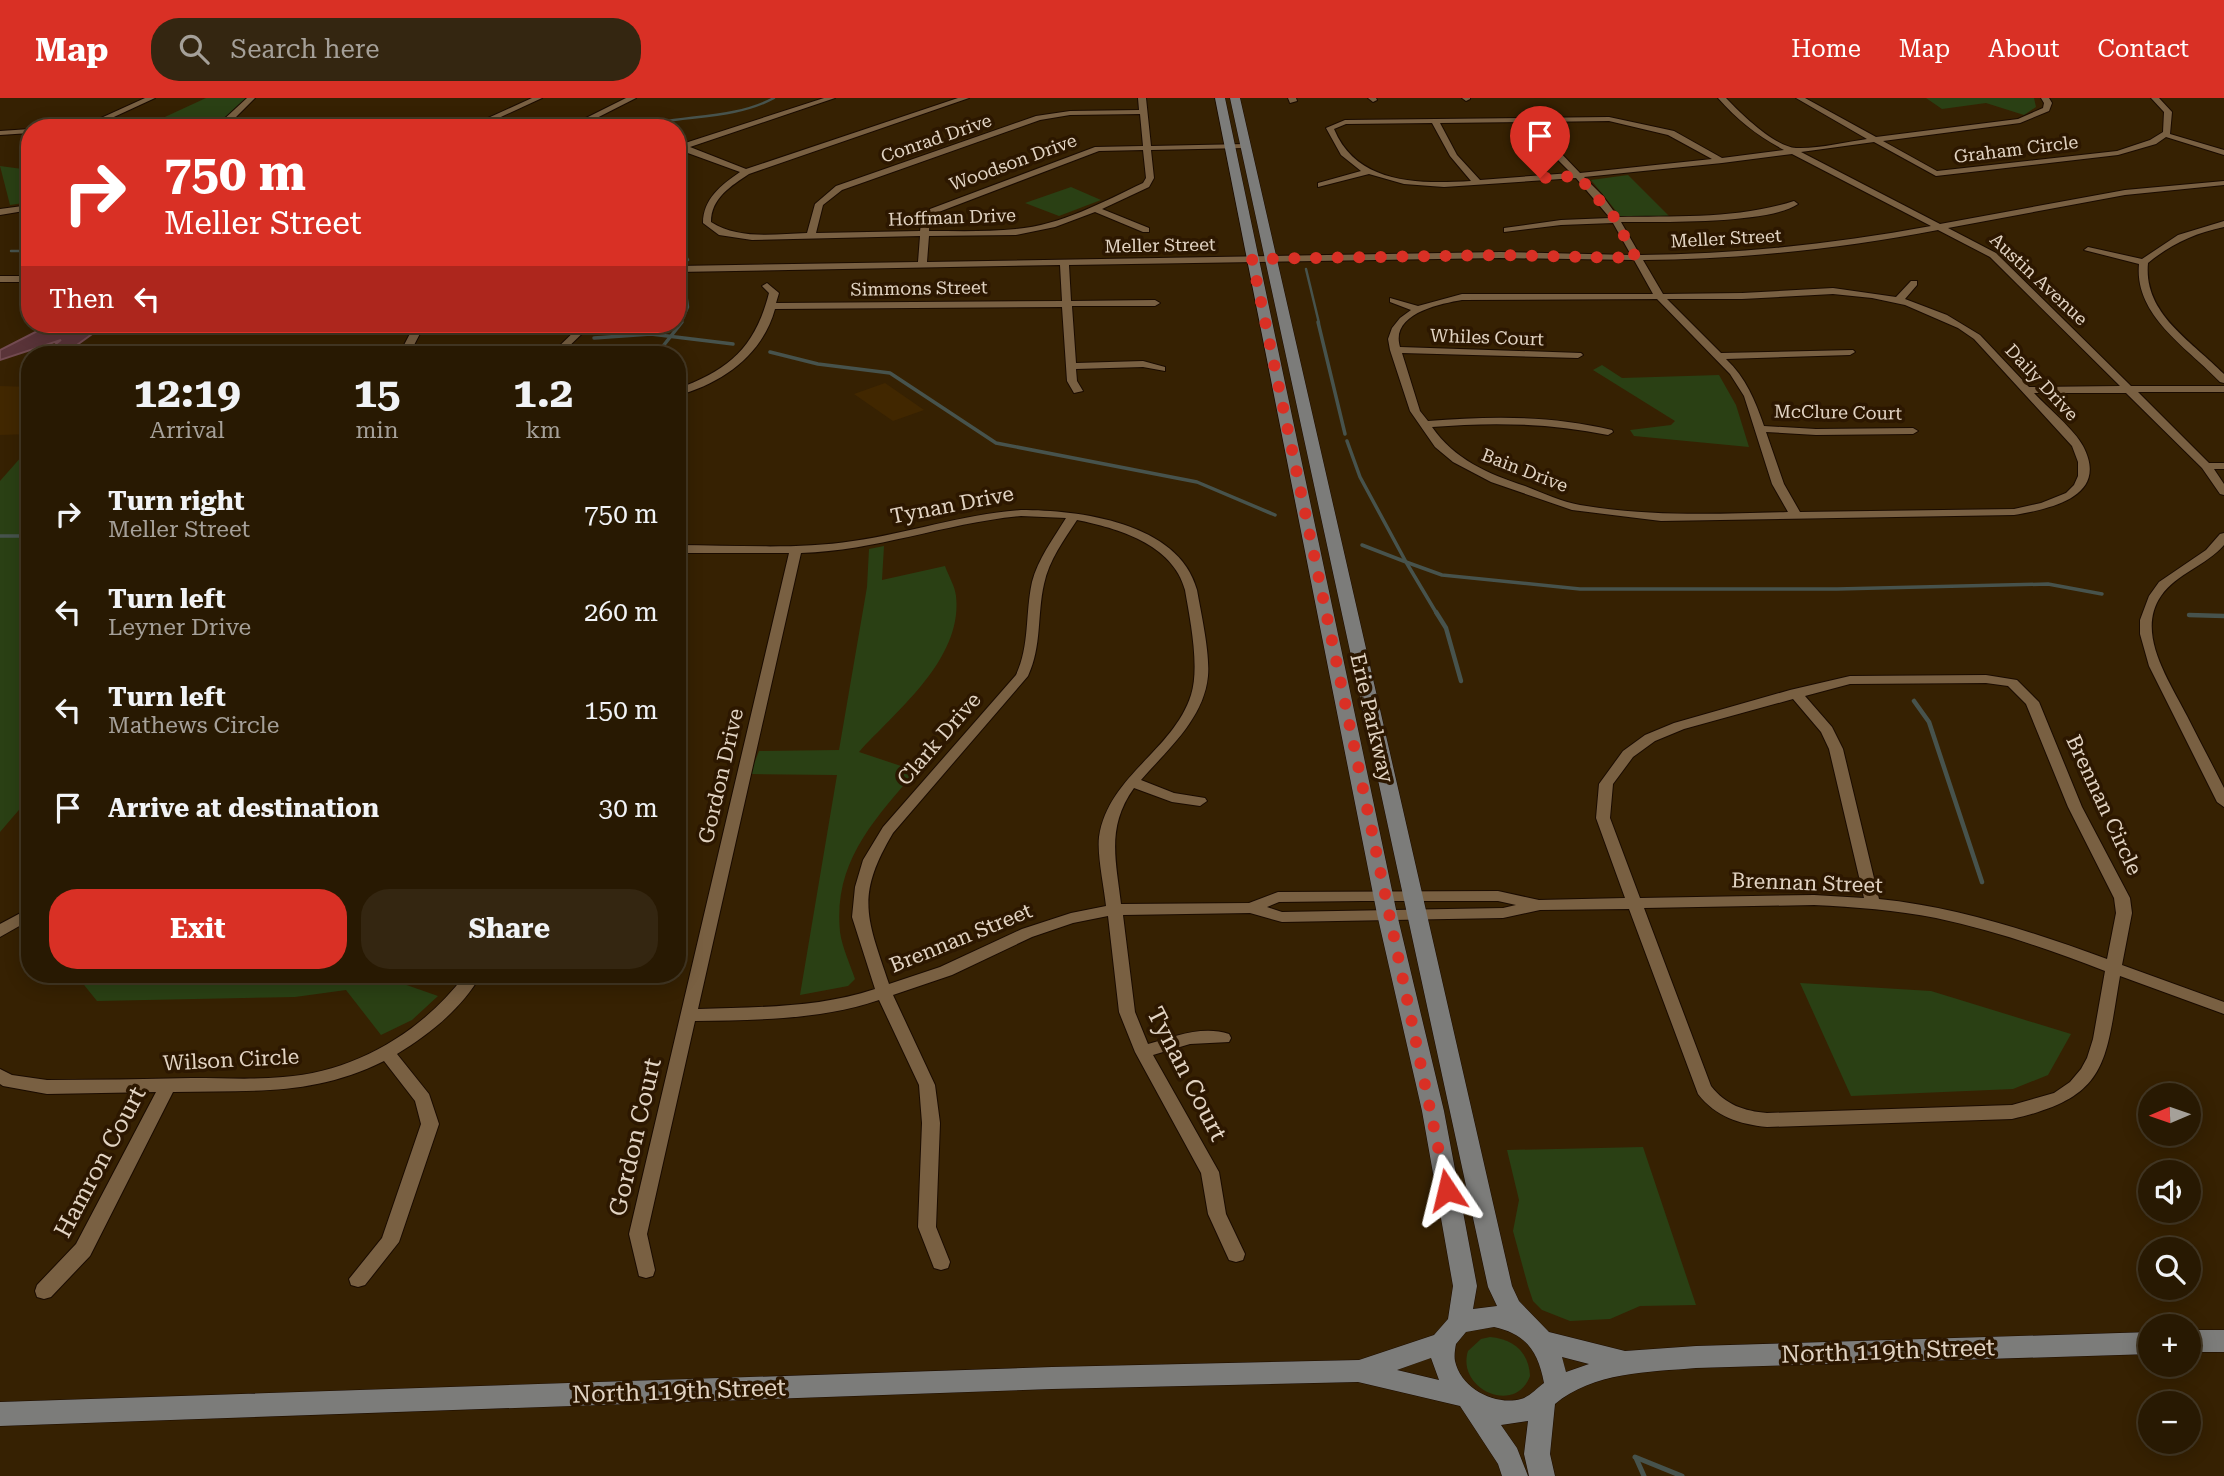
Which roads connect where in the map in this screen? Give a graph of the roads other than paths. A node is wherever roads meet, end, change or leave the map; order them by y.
1 (150, 98) edge
2 (251, 98) edge
3 (538, 98) edge
4 (632, 98) edge
5 (831, 98) edge
6 (964, 98) edge
7 (1142, 98) edge
8 (1220, 98) edge
9 (1236, 98) edge
10 (1722, 98) edge
11 (1800, 98) edge
12 (2045, 98) edge
13 (2155, 98) edge
14 (1143, 112) junction
15 (103, 119) edge
16 (229, 119) edge
17 (490, 119) edge
18 (589, 119) edge
19 (1533, 120) junction
20 (1435, 121) junction
21 (1654, 121) dead end
22 (1645, 125) junction
23 (21, 132) edge
24 (0, 133) edge
25 (2166, 135) junction
26 (1870, 139) junction
27 (686, 146) edge
28 (1246, 146) junction
29 (686, 147) edge
30 (1230, 147) junction
31 (1147, 148) junction
32 (1791, 151) junction
33 (2224, 153) edge
34 (1722, 161) junction
35 (746, 172) junction
36 (1368, 172) junction
37 (1578, 176) junction
38 (1477, 182) junction
39 (2224, 183) edge
40 (1321, 186) dead end
41 (1794, 204) dead end
42 (21, 208) edge
43 (1095, 209) junction
44 (0, 212) edge
45 (1617, 221) junction
46 (2224, 224) edge
47 (1939, 225) junction
48 (1146, 230) dead end
49 (1507, 230) dead end
50 (924, 234) junction
51 (811, 236) junction
52 (2088, 250) dead end
53 (1636, 258) junction
54 (1252, 259) junction
55 (1271, 259) junction
56 (1065, 262) junction
57 (2144, 262) junction
58 (922, 264) junction
59 (686, 269) edge
60 (0, 279) edge
61 (21, 279) edge
62 (1913, 283) dead end
63 (767, 286) dead end
64 (1660, 297) junction
65 (1393, 299) dead end
66 (1899, 300) junction
67 (1067, 302) junction
68 (1155, 303) dead end
69 (772, 306) junction
70 (1418, 309) junction
71 (578, 333) edge
72 (564, 346) edge
73 (1395, 350) junction
74 (1850, 352) dead end
75 (1578, 355) dead end
76 (1720, 356) junction
77 (1072, 366) junction
78 (1161, 369) dead end
79 (2224, 380) edge
80 (2128, 388) junction
81 (2224, 389) edge
82 (686, 390) edge
83 (2025, 390) junction
84 (1078, 391) dead end
85 (1423, 425) junction
86 (1762, 429) junction
87 (1913, 431) dead end
88 (1608, 432) dead end
89 (2206, 466) junction
90 (2224, 466) edge
91 (2224, 492) edge
92 (1073, 516) junction
93 (1796, 516) junction
94 (2224, 537) edge
95 (796, 548) junction
96 (686, 549) edge
97 (1795, 693) junction
98 (1132, 782) junction
99 (1200, 801) dead end
100 (2224, 802) edge
101 (1634, 902) junction
102 (1873, 904) junction
103 (1386, 905) junction
104 (1414, 905) junction
105 (1112, 910) junction
106 (21, 918) edge
107 (0, 931) edge
108 (2113, 970) junction
109 (467, 983) edge
110 (884, 992) junction
111 (2224, 1008) edge
112 (689, 1015) junction
113 (1223, 1038) dead end
114 (386, 1052) junction
115 (1143, 1052) junction
116 (0, 1076) edge
117 (168, 1086) junction
118 (1236, 1254) dead end
119 (941, 1262) dead end
120 (646, 1270) dead end
121 (358, 1279) dead end
122 (44, 1291) dead end
123 (1451, 1334) junction
124 (1537, 1335) junction
125 (2224, 1340) edge
126 (2201, 1341) edge
127 (2138, 1343) edge
128 (1625, 1362) junction
129 (1359, 1371) junction
130 (1457, 1396) junction
131 (1550, 1396) junction
132 (1477, 1412) junction
133 (0, 1415) edge
134 (1515, 1476) edge
135 (1542, 1476) edge

1 - 15 street
2 - 16 street
3 - 17 street
4 - 18 street
5 - 27 street
6 - 35 street
7 - 14 street, Hoffman Drive
8 - 30 main road, Erie Parkway
9 - 28 main road, Erie Parkway
10 - 32 street, Austin Avenue
11 - 26 street, Graham Circle
12 - 26 street, Graham Circle
13 - 25 street
14 - 31 street, Hoffman Drive
14 - 51 street, Conrad Drive
19 - 20 street
19 - 22 street
19 - 37 street
20 - 36 street
20 - 38 street
21 - 22 street
22 - 34 street
23 - 24 street
25 - 26 street, Graham Circle
25 - 33 street
26 - 32 street
28 - 30 street, Woodson Drive
28 - 55 main road, Erie Parkway
29 - 35 street
30 - 31 street, Woodson Drive
30 - 54 main road, Erie Parkway
31 - 43 street, Hoffman Drive
31 - 50 street, Woodson Drive
32 - 34 street
32 - 47 street, Austin Avenue
34 - 37 street
35 - 51 street, Hoffman Drive
36 - 38 street
36 - 40 street
37 - 38 street
37 - 45 street
39 - 47 street, Meller Street
41 - 45 street
42 - 44 street
43 - 48 street
43 - 50 street, Hoffman Drive
45 - 49 street
45 - 53 street
46 - 57 street
47 - 53 street, Meller Street
47 - 80 street, Austin Avenue
50 - 51 street, Hoffman Drive
50 - 58 street, Woodson Drive
52 - 57 street
53 - 55 street, Meller Street
53 - 64 street
54 - 55 street, Meller Street
54 - 56 street, Meller Street
54 - 103 main road, Erie Parkway
55 - 104 main road, Erie Parkway
56 - 58 street, Meller Street
56 - 67 street
57 - 79 street
58 - 59 street, Meller Street
60 - 61 street
62 - 66 street
63 - 69 street
64 - 66 street, Daily Drive
64 - 70 street
64 - 76 street
65 - 70 street
66 - 83 street, Daily Drive
67 - 68 street, Simmons Street
67 - 69 street, Simmons Street
67 - 77 street
69 - 82 street
70 - 73 street
71 - 72 street
73 - 75 street, Whiles Court
73 - 85 street, Bain Drive
74 - 76 street
76 - 86 street
77 - 78 street
77 - 84 street
80 - 81 street
80 - 83 street
80 - 89 street, Austin Avenue
83 - 93 street, Daily Drive
85 - 88 street
85 - 93 street, Bain Drive
86 - 87 street, McClure Court
86 - 93 street
89 - 90 street
89 - 91 street, Austin Avenue
92 - 95 street, Tynan Drive
92 - 98 street, Tynan Drive
92 - 110 street, Clark Drive
94 - 100 street
95 - 96 street, Tynan Drive
95 - 112 street, Gordon Drive
97 - 101 street, Brennan Circle
97 - 102 street
97 - 108 street, Brennan Circle
98 - 99 street
98 - 105 street, Tynan Drive
101 - 102 street, Brennan Street
101 - 104 street, Brennan Street
101 - 108 street, Brennan Circle
102 - 108 street, Brennan Street
103 - 104 street, Brennan Street
103 - 105 street, Brennan Street
103 - 123 main road, Erie Parkway
104 - 124 main road, Erie Parkway
105 - 110 street, Brennan Street
105 - 115 street, Tynan Court
106 - 107 street
108 - 111 street, Brennan Street
109 - 114 street, Wilson Circle
110 - 112 street, Brennan Street
110 - 119 street, Clark Drive
112 - 120 street, Gordon Court
113 - 115 street
114 - 117 street, Wilson Circle
114 - 121 street
115 - 118 street, Tynan Court
116 - 117 street, Wilson Circle
117 - 122 street, Hamron Court
123 - 124 main road
123 - 129 main road, North 119th Street
123 - 130 main road
124 - 128 main road, North 119th Street
124 - 131 main road
125 - 126 main road
127 - 128 main road, North 119th Street
128 - 131 main road, North 119th Street
129 - 130 main road, North 119th Street
129 - 133 main road, North 119th Street
130 - 132 main road
131 - 132 main road
131 - 135 main road
132 - 134 main road

